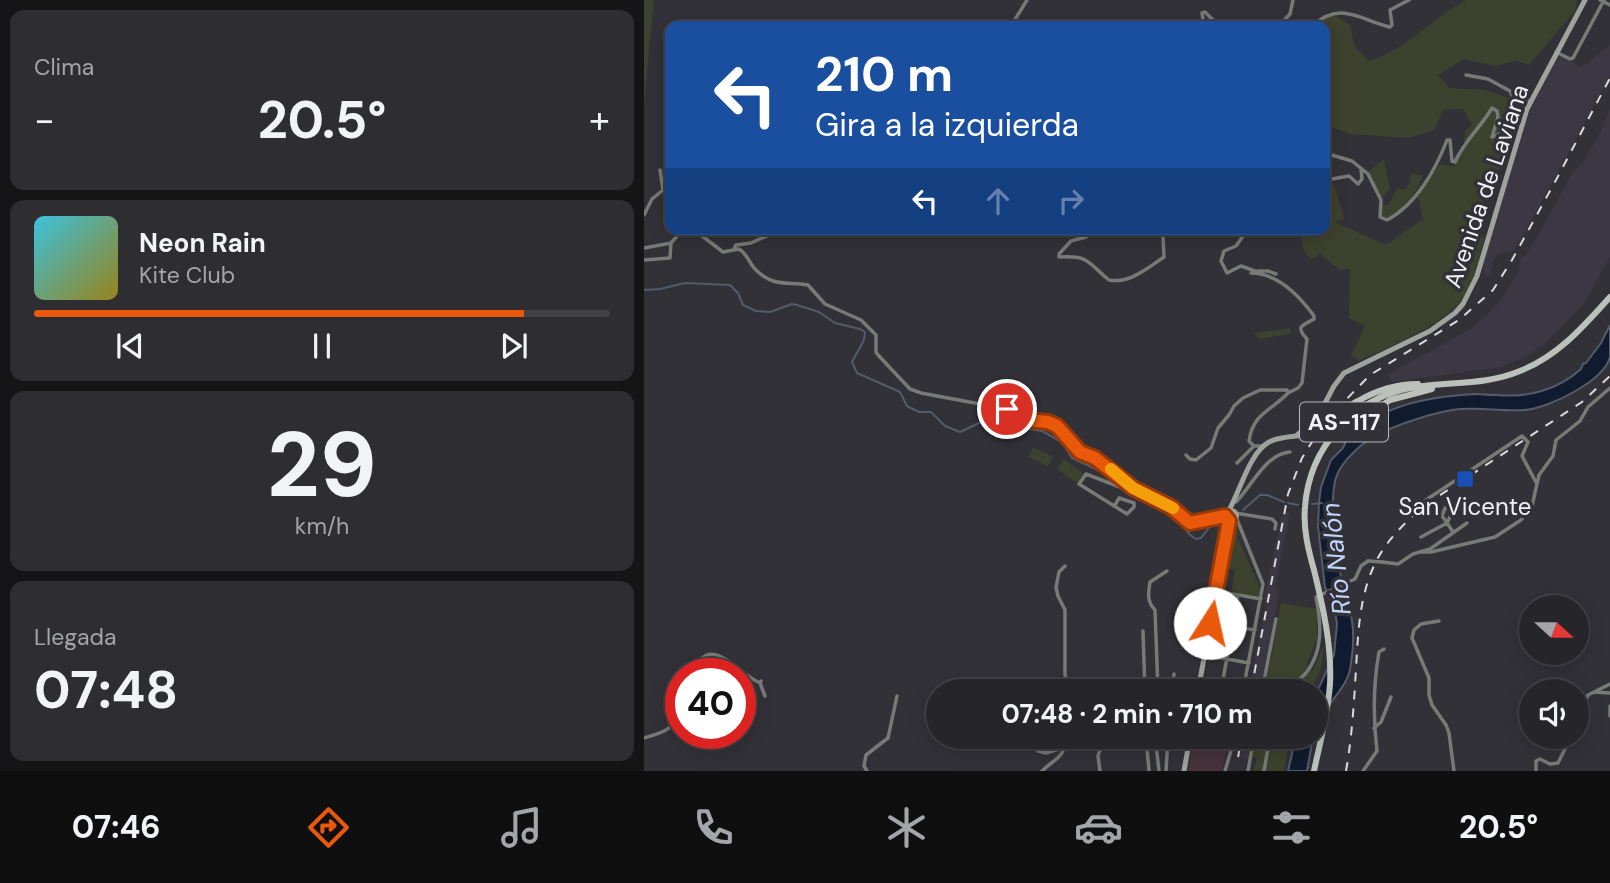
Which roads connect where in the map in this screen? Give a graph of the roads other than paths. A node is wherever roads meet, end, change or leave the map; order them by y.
1 (1027, 0) edge
2 (1293, 0) edge
3 (1409, 0) edge
4 (1585, 0) edge
5 (1602, 1) edge
6 (1610, 5) edge
7 (1014, 21) edge
8 (1203, 21) edge
9 (1214, 21) edge
10 (1284, 21) edge
11 (1318, 21) edge
12 (1556, 52) junction
13 (1466, 75) dead end
14 (1510, 91) junction
15 (1530, 102) junction
16 (1330, 154) edge
17 (1362, 169) junction
18 (660, 170) dead end
19 (1332, 179) dead end
20 (663, 190) joint
21 (644, 215) edge
22 (678, 235) edge
23 (699, 235) edge
24 (769, 235) edge
25 (1164, 235) edge
26 (1245, 235) edge
27 (1086, 237) dead end
28 (671, 243) junction
29 (644, 248) edge
30 (734, 249) junction
31 (644, 260) edge
32 (1255, 272) junction
33 (1276, 274) dead end
34 (1608, 299) edge
35 (1455, 384) junction
36 (1470, 384) junction
37 (1610, 388) edge
38 (1288, 393) junction
39 (1324, 403) junction
40 (1328, 415) junction
41 (1317, 418) junction
42 (1323, 430) junction
43 (1297, 435) junction
44 (1254, 446) junction
45 (1262, 446) junction
46 (1290, 452) dead end
47 (1186, 455) dead end
48 (1237, 463) dead end
49 (1537, 484) junction
50 (1131, 488) junction
51 (1235, 500) junction
52 (1423, 502) dead end
53 (1115, 505) junction
54 (1232, 517) junction
55 (1467, 523) dead end
56 (1275, 529) dead end
57 (1453, 532) junction
58 (1421, 537) dead end
59 (1420, 552) junction
60 (1065, 566) dead end
61 (1167, 572) dead end
62 (1216, 591) junction
63 (1238, 595) junction
64 (1261, 599) junction
65 (1276, 619) dead end
66 (1439, 621) dead end
67 (1210, 623) junction
68 (1233, 626) junction
69 (1255, 630) junction
70 (1143, 631) dead end
71 (1384, 649) dead end
72 (1205, 655) junction
73 (700, 658) edge
74 (723, 658) edge
75 (1227, 659) junction
76 (1249, 663) junction
77 (1174, 674) dead end
78 (1067, 679) edge
79 (1145, 679) edge
80 (1158, 679) edge
81 (1173, 679) edge
82 (1201, 679) edge
83 (1224, 679) edge
84 (1246, 679) edge
85 (1264, 679) edge
86 (1300, 679) edge
87 (756, 680) edge
88 (1610, 684) edge
89 (1592, 692) junction
90 (1610, 693) edge
91 (1589, 694) edge
92 (765, 696) dead end
93 (897, 696) dead end
94 (1391, 697) dead end
95 (1610, 706) edge
96 (1610, 716) edge
97 (1374, 729) junction
98 (665, 732) edge
99 (644, 738) edge
100 (1059, 749) edge
101 (1065, 749) edge
102 (1100, 749) edge
103 (1147, 749) edge
104 (1156, 749) edge
105 (1165, 749) edge
106 (1188, 749) edge
107 (1231, 749) edge
108 (1252, 749) edge
109 (1268, 749) edge
110 (1565, 749) edge
111 (1038, 751) dead end
112 (867, 771) edge
113 (1042, 771) edge
114 (1100, 771) edge
115 (1149, 771) edge
116 (1159, 771) edge
117 (1166, 771) edge
118 (1184, 771) edge
119 (1225, 771) edge
120 (1248, 771) edge
121 (1264, 771) edge
122 (1314, 771) edge
123 (1363, 771) edge
124 (1454, 771) edge
125 (1536, 771) edge

1 - 7 street
2 - 10 street
3 - 11 street
4 - 12 street, Avenida de Laviana
5 - 6 street
5 - 12 street
8 - 9 street
12 - 15 street, Avenida de Laviana
13 - 14 street
14 - 15 street
14 - 17 street
15 - 39 street, Avenida de Laviana
16 - 17 street
17 - 19 street
18 - 20 street
20 - 21 street
22 - 28 street
23 - 30 street
24 - 30 street
25 - 27 street
26 - 32 street
28 - 29 street
28 - 31 street
30 - 50 street
32 - 33 street
32 - 38 street
34 - 36 main road, AS-117
35 - 36 main road, AS-117
35 - 40 main road, AS-117
35 - 122 main road, AS-117, bridge
36 - 42 main road, AS-117, bridge
37 - 49 street
38 - 44 street
38 - 47 street
39 - 40 street
39 - 41 street, Avenida de Laviana
40 - 41 street
40 - 42 street
41 - 42 street
41 - 43 street
42 - 43 street
43 - 45 street
44 - 45 street
44 - 48 street
45 - 51 street
46 - 51 street
49 - 52 street
49 - 59 street
50 - 53 street
50 - 54 street
51 - 54 street
53 - 53 street
54 - 56 street
54 - 62 street
54 - 64 street
55 - 57 street
57 - 58 street
57 - 59 street
59 - 86 street, bridge
60 - 78 street
61 - 80 street
62 - 63 street
62 - 67 street
63 - 64 street
63 - 68 street
64 - 69 street
65 - 85 street
66 - 124 street
67 - 68 street
67 - 72 street
68 - 69 street
68 - 75 street
69 - 76 street
70 - 79 street
71 - 97 street
72 - 75 street
72 - 82 street
73 - 74 street
75 - 76 street
75 - 83 street
76 - 84 street
77 - 81 street
87 - 92 street
88 - 89 street
89 - 90 street
89 - 91 street
93 - 112 street
94 - 97 street
95 - 96 street
97 - 123 street
98 - 99 street
100 - 111 street
101 - 113 street
102 - 114 street
103 - 115 street
104 - 116 street
105 - 117 street
106 - 118 street
107 - 119 street
108 - 120 street
109 - 121 street
110 - 125 street

